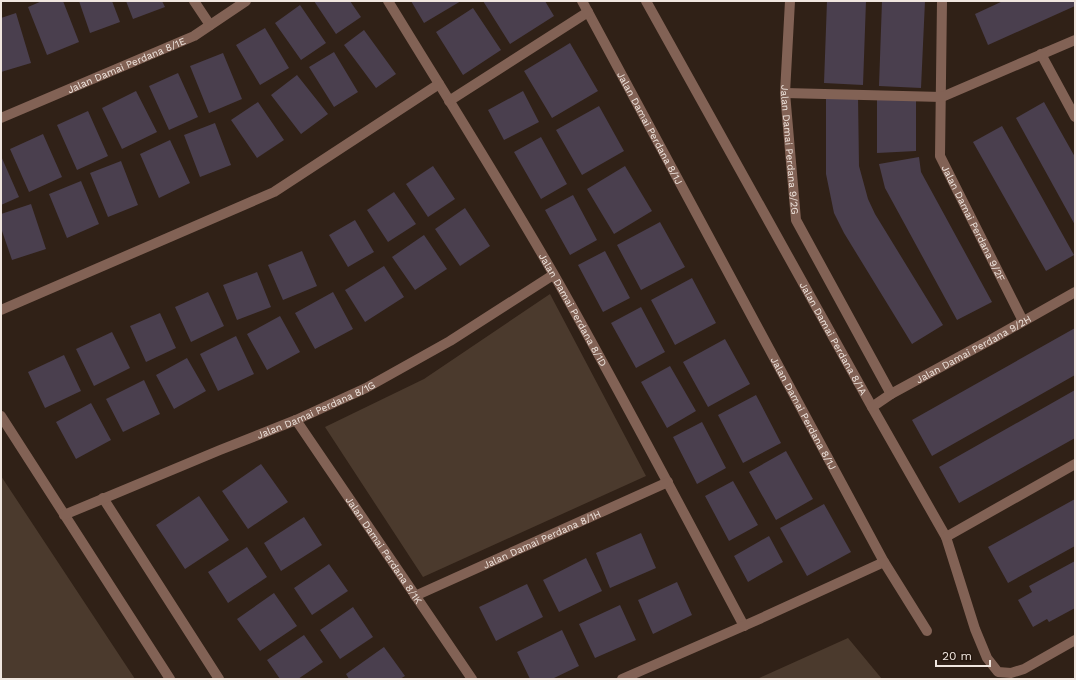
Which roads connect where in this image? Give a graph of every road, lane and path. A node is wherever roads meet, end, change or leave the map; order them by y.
1 (194, 1) edge
2 (246, 1) edge
3 (388, 1) edge
4 (582, 1) edge
5 (646, 1) edge
6 (790, 1) edge
7 (942, 1) edge
8 (588, 12) junction
9 (210, 25) junction
10 (1075, 40) edge
11 (1041, 54) junction
12 (439, 84) junction
13 (785, 93) junction
14 (942, 97) junction
15 (449, 101) junction
16 (1075, 117) edge
17 (1, 118) edge
18 (554, 275) junction
19 (1075, 292) edge
20 (1, 310) edge
21 (1023, 321) junction
22 (891, 394) junction
23 (872, 407) junction
24 (1, 416) edge
25 (296, 420) junction
26 (1075, 464) edge
27 (668, 482) junction
28 (104, 498) junction
29 (64, 515) junction
30 (946, 537) junction
31 (884, 562) junction
32 (415, 596) junction
33 (744, 626) junction
34 (927, 631) dead end
35 (1075, 640) edge
36 (170, 679) edge
37 (219, 679) edge
38 (472, 679) edge
39 (622, 679) edge

1 - 9 street
2 - 9 street, Jalan Damai Perdana 8/1E
3 - 12 street, Jalan Damai Perdana 8/1D
4 - 8 street, Jalan Damai Perdana 8/1J
5 - 23 street, Jalan Damai Perdana 8/1A
6 - 13 street, Jalan Damai Perdana 9/2G
7 - 14 street, Jalan Damai Perdana 9/2F
8 - 15 street
8 - 31 street, Jalan Damai Perdana 8/1J
9 - 17 street, Jalan Damai Perdana 8/1E
10 - 11 street
11 - 14 street
11 - 16 street
12 - 15 street, Jalan Damai Perdana 8/1D
12 - 20 street
13 - 14 street
13 - 22 street, Jalan Damai Perdana 9/2G
14 - 21 street, Jalan Damai Perdana 9/2F
15 - 18 street, Jalan Damai Perdana 8/1D
18 - 25 street, Jalan Damai Perdana 8/1G
18 - 27 street, Jalan Damai Perdana 8/1D
19 - 21 street, Jalan Damai Perdana 9/2H
21 - 22 street, Jalan Damai Perdana 9/2H
22 - 23 street, Jalan Damai Perdana 9/2H
23 - 30 street, Jalan Damai Perdana 8/1A
24 - 29 street
25 - 28 street, Jalan Damai Perdana 8/1G
25 - 32 street, Jalan Damai Perdana 8/1K
26 - 30 street
27 - 32 street, Jalan Damai Perdana 8/1H
27 - 33 street, Jalan Damai Perdana 8/1D
28 - 29 street, Jalan Damai Perdana 8/1G
28 - 37 street
29 - 36 street
30 - 35 street, Jalan Damai Perdana 8/1A
31 - 33 street
31 - 34 street, Jalan Damai Perdana 8/1J
32 - 38 street, Jalan Damai Perdana 8/1K
33 - 39 street

